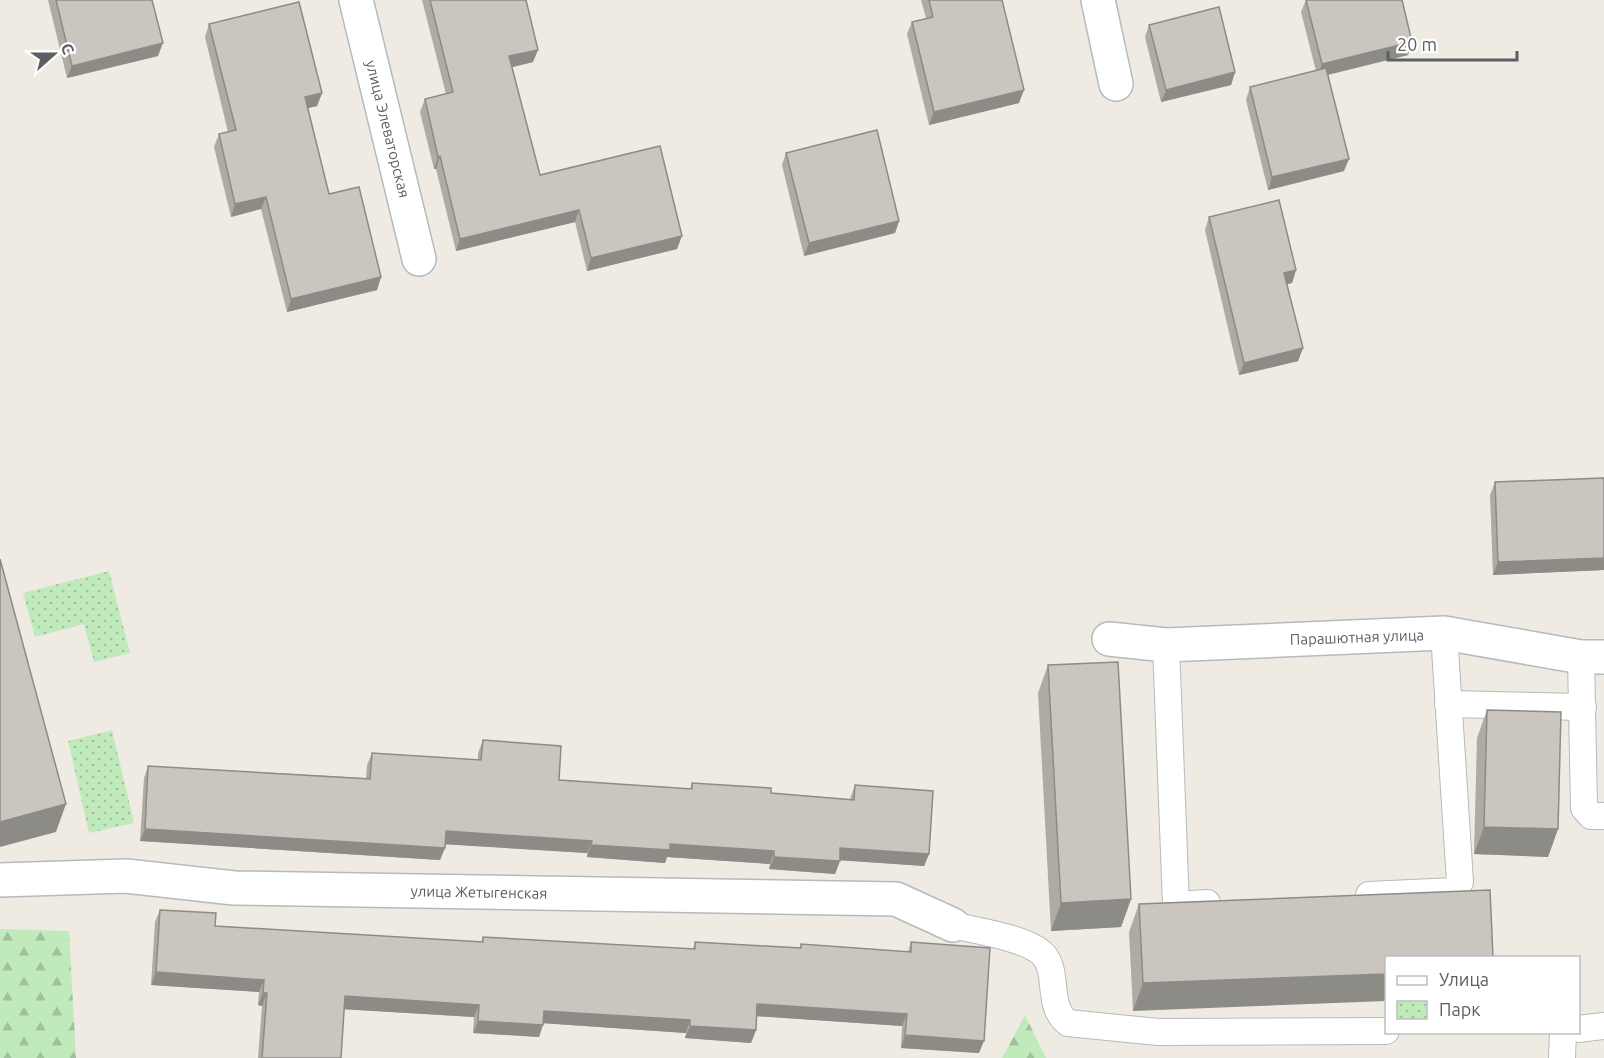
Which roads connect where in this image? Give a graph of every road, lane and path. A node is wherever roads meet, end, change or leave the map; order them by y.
1 (356, 0) edge
2 (1098, 0) edge
3 (1116, 84) dead end
4 (419, 259) dead end
5 (1444, 633) junction
6 (1109, 639) dead end
7 (1166, 645) junction
8 (1593, 657) edge
9 (1448, 704) junction
10 (1583, 707) junction
11 (1604, 816) edge
12 (0, 880) edge
13 (1350, 896) edge
14 (1234, 902) edge
15 (953, 925) joint
16 (1604, 1026) edge
17 (1580, 1029) edge
18 (1385, 1031) edge
19 (1563, 1034) edge
20 (1562, 1058) edge

1 - 4 street, улица Элеваторская
2 - 3 street
5 - 7 street, Парашютная улица
5 - 8 street, Парашютная улица
5 - 9 lane
6 - 7 street, Парашютная улица
7 - 14 lane
8 - 10 lane
9 - 10 lane
9 - 13 lane
10 - 11 lane
12 - 15 street, улица Жетыгенская
15 - 18 lane
16 - 17 lane
19 - 20 lane

